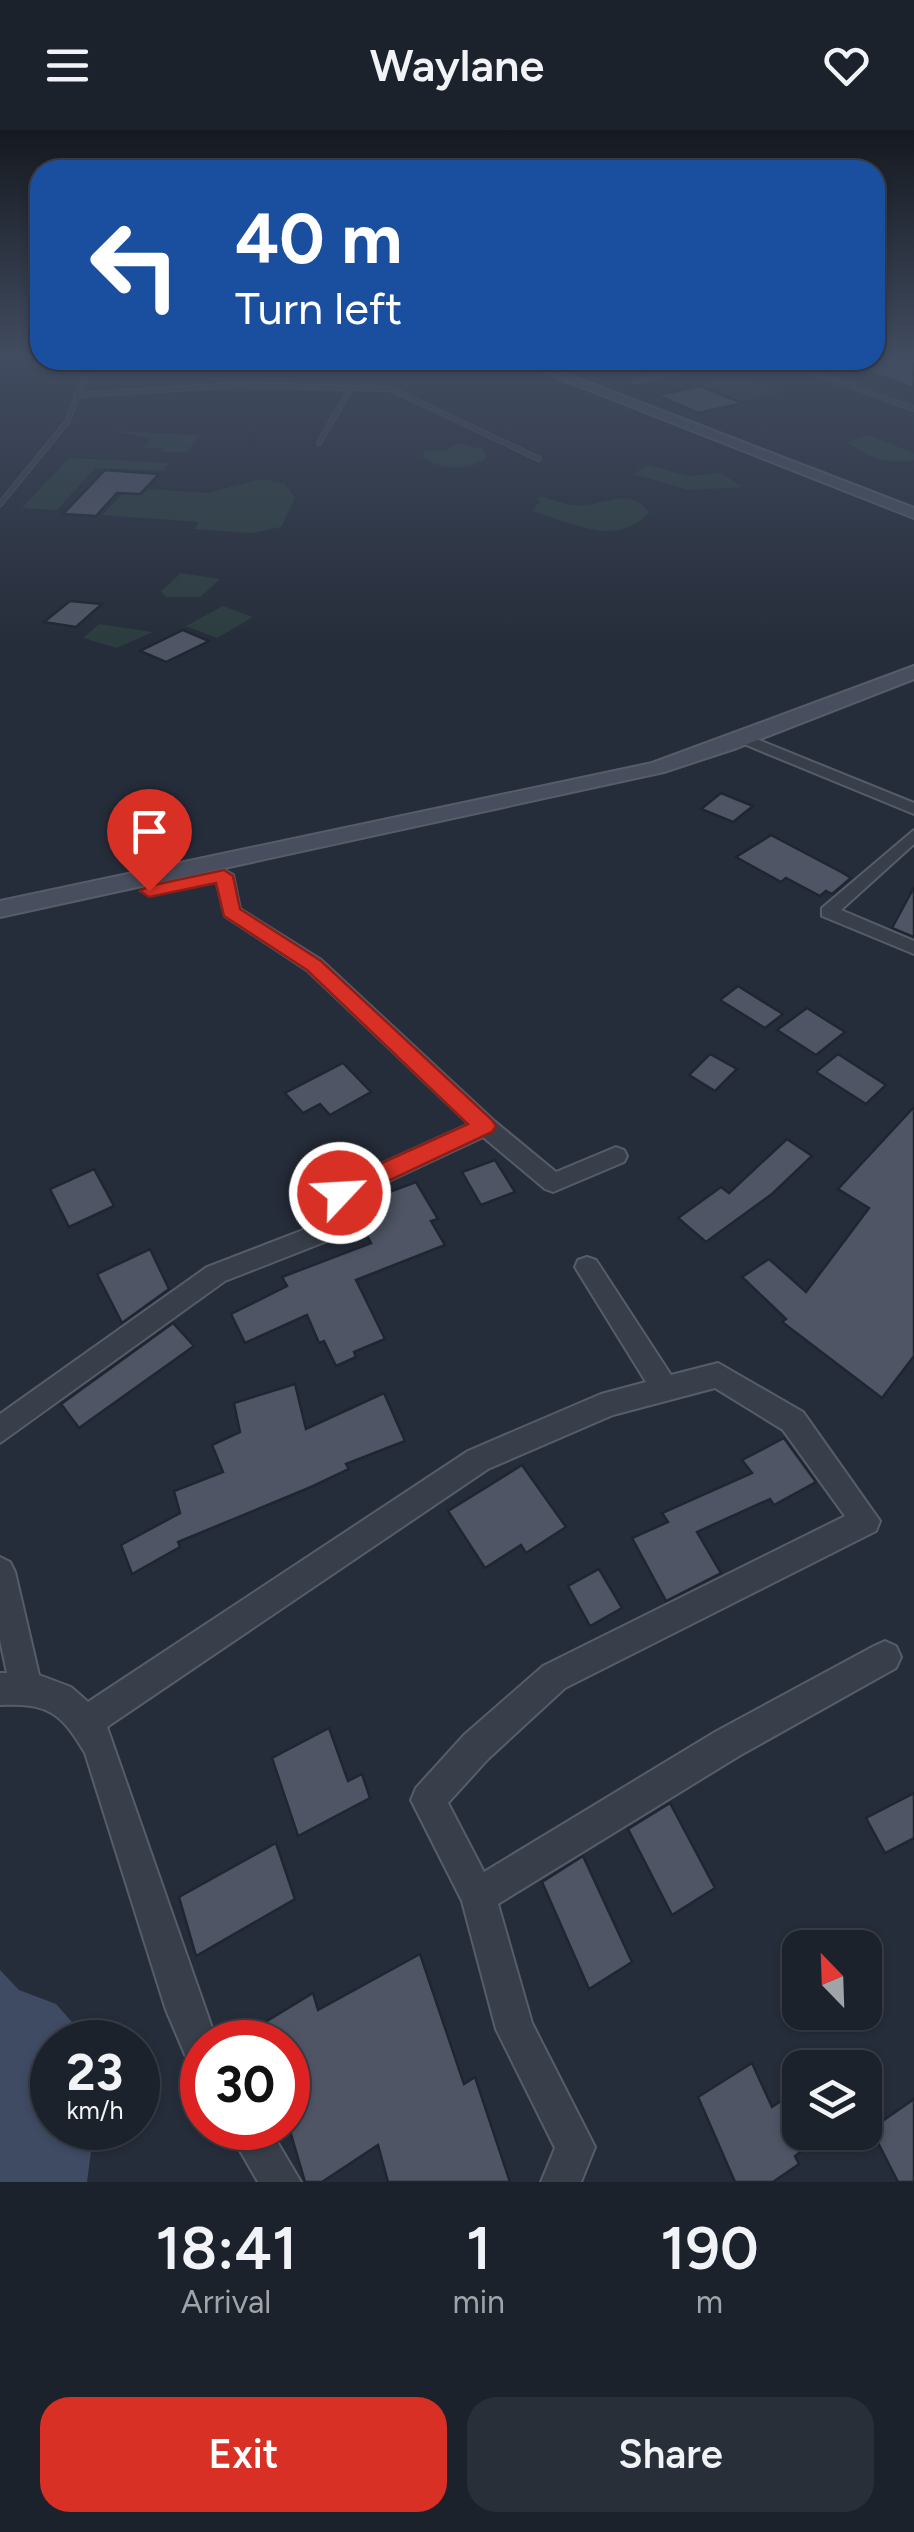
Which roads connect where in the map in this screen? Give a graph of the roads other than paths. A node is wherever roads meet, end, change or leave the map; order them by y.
1 (43, 452) edge
2 (524, 452) edge
3 (755, 452) edge
4 (539, 459) dead end
5 (0, 504) edge
6 (914, 513) edge
7 (914, 672) edge
8 (914, 688) edge
9 (754, 743) junction
10 (914, 809) edge
11 (914, 835) edge
12 (224, 876) junction
13 (0, 908) edge
14 (0, 923) edge
15 (914, 948) edge
16 (484, 1126) junction
17 (616, 1156) dead end
18 (340, 1193) dead end
19 (342, 1226) dead end
20 (587, 1267) dead end
21 (665, 1389) junction
22 (0, 1430) edge
23 (0, 1572) edge
24 (884, 1658) dead end
25 (13, 1688) edge
26 (86, 1722) junction
27 (478, 1896) junction
28 (191, 2020) edge
29 (261, 2150) edge
30 (281, 2182) edge
31 (562, 2182) edge

1 - 5 lane
2 - 4 lane
3 - 6 street
7 - 9 street
8 - 9 street
9 - 10 street
9 - 12 street
9 - 13 street
11 - 15 street
12 - 14 street
12 - 16 street
16 - 17 street
16 - 18 street
19 - 22 street
20 - 21 street
21 - 26 street
21 - 27 street
23 - 25 street
24 - 27 street
25 - 26 street
26 - 28 street
27 - 31 street
29 - 30 street

